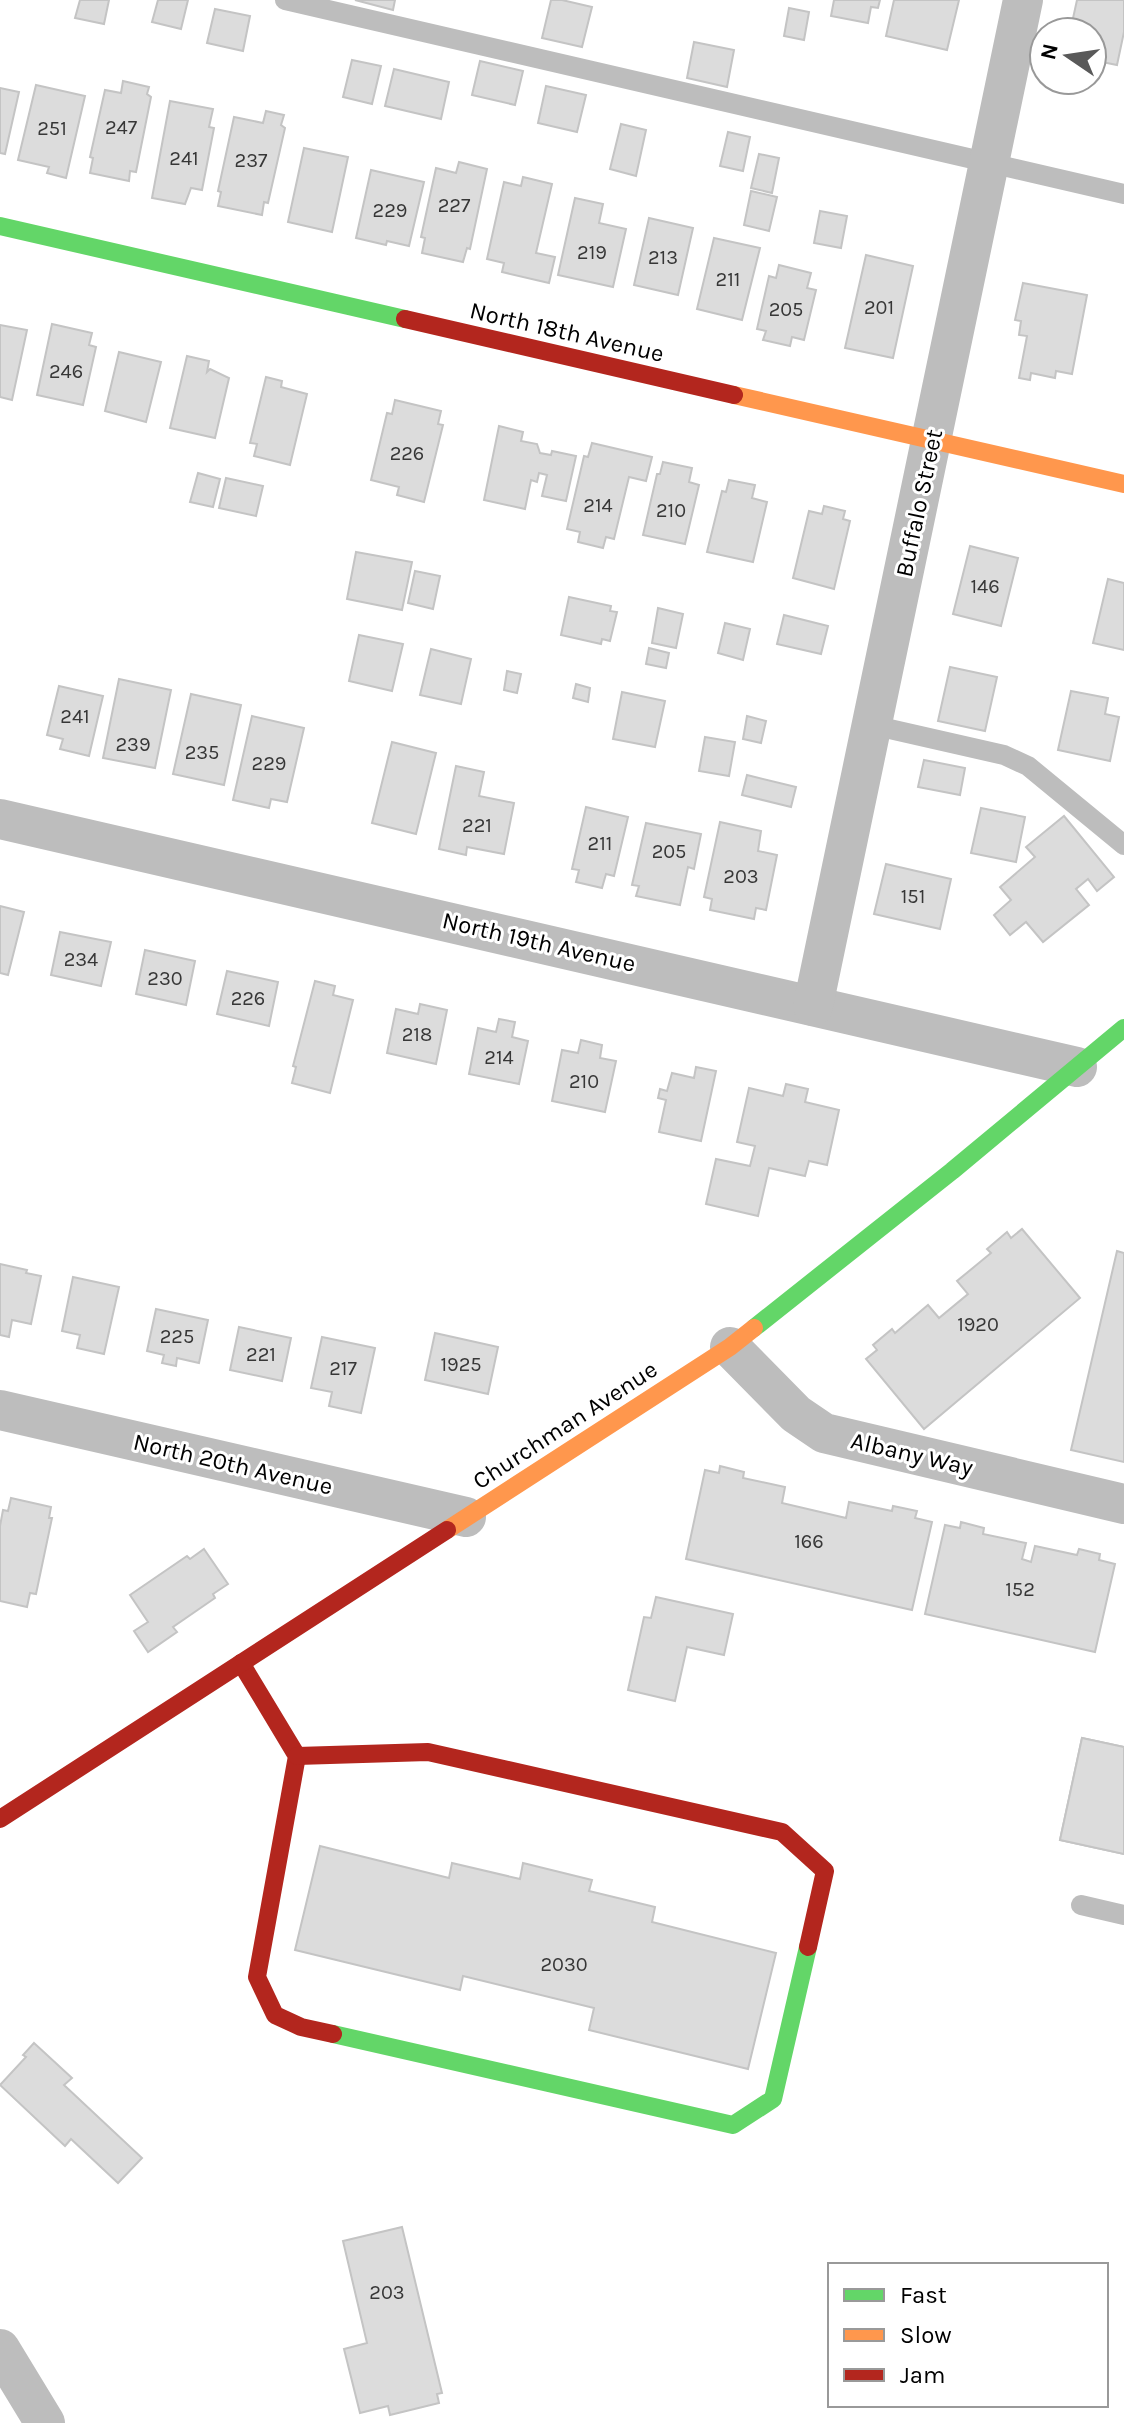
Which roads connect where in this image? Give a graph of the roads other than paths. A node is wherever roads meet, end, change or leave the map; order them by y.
1 (285, 0) edge
2 (1023, 0) edge
3 (990, 162) junction
4 (1124, 194) edge
5 (0, 226) edge
6 (932, 440) junction
7 (1124, 484) edge
8 (872, 725) junction
9 (0, 819) edge
10 (1124, 845) edge
11 (813, 1006) junction
12 (1124, 1028) edge
13 (1077, 1067) junction
14 (730, 1347) junction
15 (0, 1410) edge
16 (1124, 1504) edge
17 (466, 1517) junction
18 (241, 1663) junction
19 (297, 1756) junction
20 (0, 1819) edge
21 (1081, 1905) dead end
22 (1124, 1915) edge
23 (0, 2349) edge
24 (45, 2423) edge

1 - 3 lane
2 - 3 street, Buffalo Street
3 - 4 lane
3 - 6 street, Buffalo Street
5 - 6 street, North 18th Avenue
6 - 7 street, North 18th Avenue
6 - 8 street, Buffalo Street
8 - 10 lane
8 - 11 street, Buffalo Street
9 - 11 street, North 19th Avenue
11 - 13 street, North 19th Avenue
12 - 13 street, Churchman Avenue
13 - 14 street, Churchman Avenue
14 - 16 street, Albany Way
14 - 17 street, Churchman Avenue
15 - 17 street, North 20th Avenue
17 - 18 street, Churchman Avenue
18 - 19 street
18 - 20 street, Churchman Avenue
19 - 19 street
21 - 22 lane
23 - 24 street

